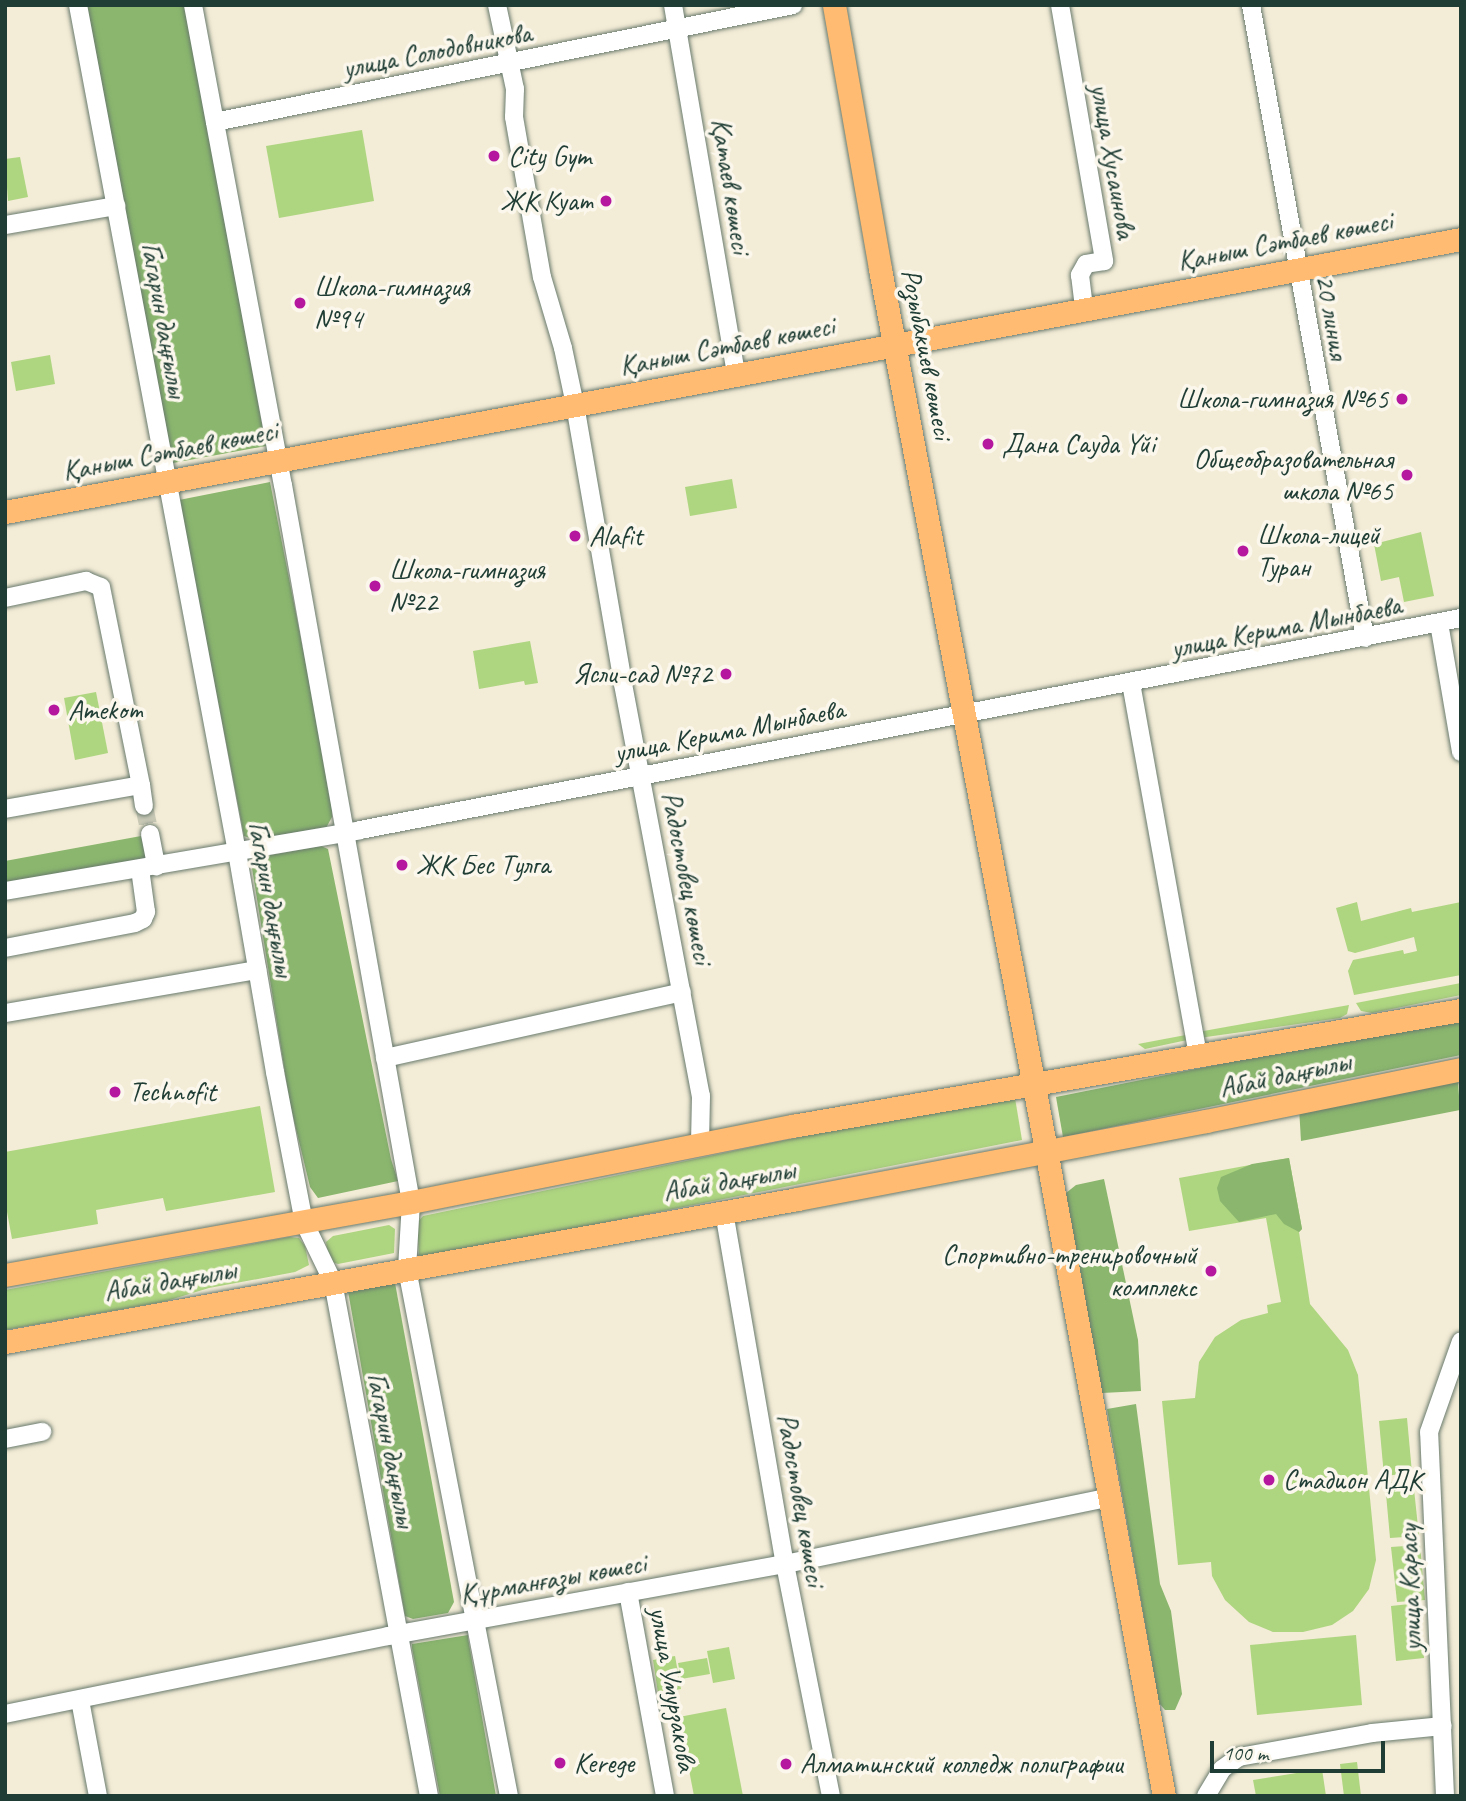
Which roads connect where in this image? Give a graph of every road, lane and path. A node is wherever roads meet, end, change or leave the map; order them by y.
1 (78, 5) edge
2 (193, 5) edge
3 (496, 5) edge
4 (673, 5) edge
5 (793, 5) edge
6 (834, 5) edge
7 (1060, 5) edge
8 (1251, 5) edge
9 (679, 29) junction
10 (507, 64) junction
11 (215, 122) junction
12 (116, 206) junction
13 (5, 225) edge
14 (1461, 239) edge
15 (1296, 270) junction
16 (1084, 309) junction
17 (895, 344) junction
18 (736, 375) junction
19 (575, 405) junction
20 (279, 461) junction
21 (167, 482) junction
22 (5, 512) edge
23 (5, 598) edge
24 (1461, 618) edge
25 (1439, 623) junction
26 (1365, 638) junction
27 (1131, 683) junction
28 (965, 713) junction
29 (1461, 752) edge
30 (640, 775) junction
31 (141, 785) junction
32 (144, 806) tunnel mouth
33 (5, 809) edge
34 (344, 833) junction
35 (150, 834) tunnel mouth
36 (237, 852) junction
37 (148, 867) junction
38 (5, 891) edge
39 (5, 948) edge
40 (257, 970) junction
41 (682, 992) junction
42 (1461, 1010) edge
43 (5, 1013) edge
44 (1198, 1055) junction
45 (385, 1058) junction
46 (1460, 1071) edge
47 (1033, 1083) junction
48 (700, 1143) junction
49 (1046, 1150) junction
50 (411, 1202) junction
51 (724, 1212) junction
52 (304, 1222) junction
53 (407, 1269) junction
54 (5, 1275) edge
55 (333, 1282) junction
56 (1461, 1341) edge
57 (5, 1342) edge
58 (42, 1432) dead end
59 (5, 1438) edge
60 (1110, 1497) junction
61 (785, 1564) junction
62 (628, 1592) junction
63 (477, 1620) junction
64 (399, 1634) junction
65 (80, 1700) junction
66 (5, 1714) edge
67 (1443, 1726) junction
68 (98, 1796) edge
69 (429, 1796) edge
70 (509, 1796) edge
71 (665, 1796) edge
72 (831, 1796) edge
73 (1164, 1796) edge
74 (1206, 1796) edge
75 (1446, 1796) edge

1 - 12 street, Гагарин даңғылы
2 - 11 street, Гагарин даңғылы
3 - 10 street, Радостовец көшесі
4 - 9 street, Қатаев көшесі
5 - 9 street, улица Солодовникова
6 - 17 main road, Розыбакиев көшесі
7 - 16 street, улица Хусаинова
8 - 15 street, 20 линия
9 - 10 street, улица Солодовникова
9 - 18 street, Қатаев көшесі
10 - 11 street, улица Солодовникова
10 - 19 street, Радостовец көшесі
11 - 20 street, Гагарин даңғылы
12 - 13 street
12 - 21 street, Гагарин даңғылы
14 - 15 main road, Қаныш Сәтбаев көшесі
15 - 16 main road, Қаныш Сәтбаев көшесі
15 - 26 street, 20 линия
16 - 17 main road, Қаныш Сәтбаев көшесі
17 - 18 main road, Қаныш Сәтбаев көшесі
17 - 28 main road, Розыбакиев көшесі
18 - 19 main road, Қаныш Сәтбаев көшесі
19 - 20 main road, Қаныш Сәтбаев көшесі
19 - 30 street, Радостовец көшесі
20 - 21 main road, Қаныш Сәтбаев көшесі
20 - 34 street, Гагарин даңғылы
21 - 22 main road, Қаныш Сәтбаев көшесі
21 - 36 street, Гагарин даңғылы
23 - 31 street
24 - 25 street, улица Керима Мынбаева
25 - 26 street, улица Керима Мынбаева
25 - 29 street
26 - 27 street, улица Керима Мынбаева
27 - 28 street, улица Керима Мынбаева
27 - 44 street
28 - 30 street, улица Керима Мынбаева
28 - 47 main road, Розыбакиев көшесі
30 - 34 street, улица Керима Мынбаева
30 - 41 street, Радостовец көшесі
31 - 32 street
31 - 33 street
34 - 36 street, улица Керима Мынбаева
34 - 45 street, Гагарин даңғылы
35 - 37 street
36 - 37 street, улица Керима Мынбаева
36 - 40 street, Гагарин даңғылы
37 - 38 street, улица Керима Мынбаева
37 - 39 street
40 - 43 street
40 - 52 street, Гагарин даңғылы
41 - 45 street
41 - 48 street, Радостовец көшесі
42 - 44 main road, Абай даңғылы
44 - 47 main road, Абай даңғылы
45 - 50 street, Гагарин даңғылы
46 - 49 main road, Абай даңғылы
47 - 48 main road, Абай даңғылы
47 - 49 main road
48 - 50 main road, Абай даңғылы
49 - 51 main road, Абай даңғылы
49 - 60 main road
50 - 52 main road, Абай даңғылы
50 - 53 street, Гагарин даңғылы
51 - 53 main road, Абай даңғылы
51 - 61 street, Радостовец көшесі
52 - 54 main road, Абай даңғылы
52 - 55 street, Гагарин даңғылы
53 - 55 main road, Абай даңғылы
53 - 63 street, Гагарин даңғылы
55 - 57 main road, Абай даңғылы
55 - 64 street, Гагарин даңғылы
56 - 67 street, улица Карасу
58 - 59 street
60 - 61 street, Құрманғазы көшесі
60 - 73 main road
61 - 62 street, Құрманғазы көшесі
61 - 72 street, Радостовец көшесі
62 - 63 street, Құрманғазы көшесі
62 - 71 street, улица Умурзакова
63 - 64 street, Құрманғазы көшесі
63 - 70 street, Гагарин даңғылы
64 - 65 street, Құрманғазы көшесі
64 - 69 street, Гагарин даңғылы
65 - 66 street, Құрманғазы көшесі
65 - 68 street
67 - 74 street
67 - 75 street, улица Карасу

